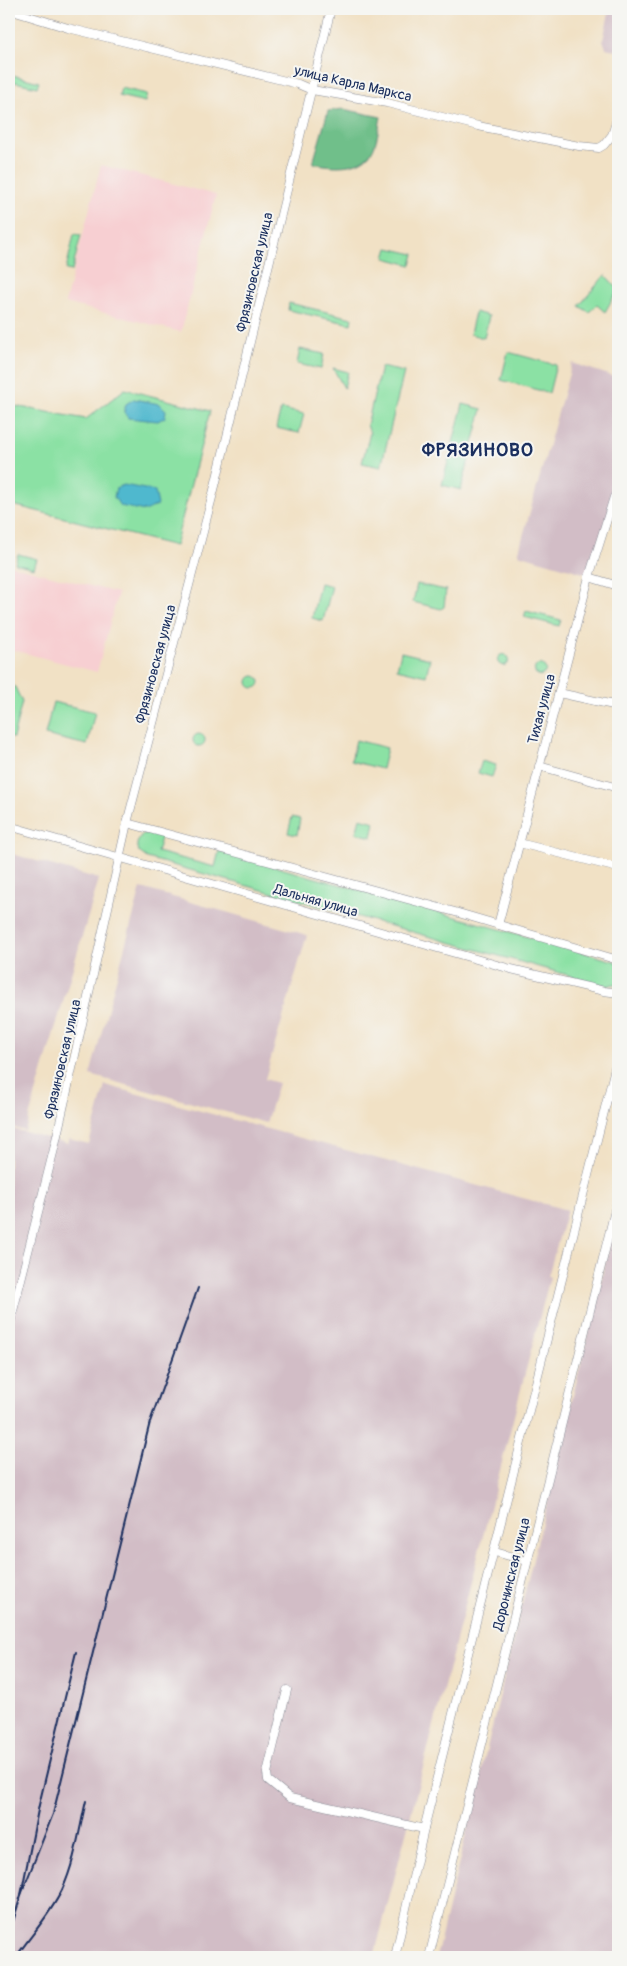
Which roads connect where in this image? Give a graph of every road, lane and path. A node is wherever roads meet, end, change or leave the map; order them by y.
1 (331, 9) edge
2 (9, 10) edge
3 (312, 90) junction
4 (618, 116) edge
5 (618, 494) edge
6 (589, 577) junction
7 (618, 586) edge
8 (559, 693) junction
9 (618, 706) edge
10 (539, 766) junction
11 (618, 788) edge
12 (127, 823) junction
13 (9, 826) edge
14 (518, 843) junction
15 (120, 857) junction
16 (618, 868) edge
17 (498, 925) junction
18 (618, 960) edge
19 (618, 993) edge
20 (618, 1056) edge
21 (618, 1198) edge
22 (9, 1327) edge
23 (495, 1552) junction
24 (527, 1561) junction
25 (287, 1690) dead end
26 (424, 1828) junction
27 (395, 1957) edge
28 (429, 1957) edge

1 - 3 street, Фрязиновская улица
2 - 3 street, улица Карла Маркса
3 - 4 street, улица Карла Маркса
3 - 12 street, Фрязиновская улица
5 - 6 street, Тихая улица
6 - 7 street
6 - 8 street, Тихая улица
8 - 9 street
8 - 10 street, Тихая улица
10 - 11 street
10 - 14 street, Тихая улица
12 - 15 street, Фрязиновская улица
12 - 17 street, Дальняя улица
13 - 15 street, Дальняя улица
14 - 16 street
14 - 17 street, Тихая улица
15 - 19 street, Дальняя улица
15 - 22 street, Фрязиновская улица
17 - 18 street, Дальняя улица
20 - 23 street
21 - 24 street, Доронинская улица
23 - 24 street
23 - 26 street
24 - 28 street, Доронинская улица
25 - 26 street
26 - 27 street

